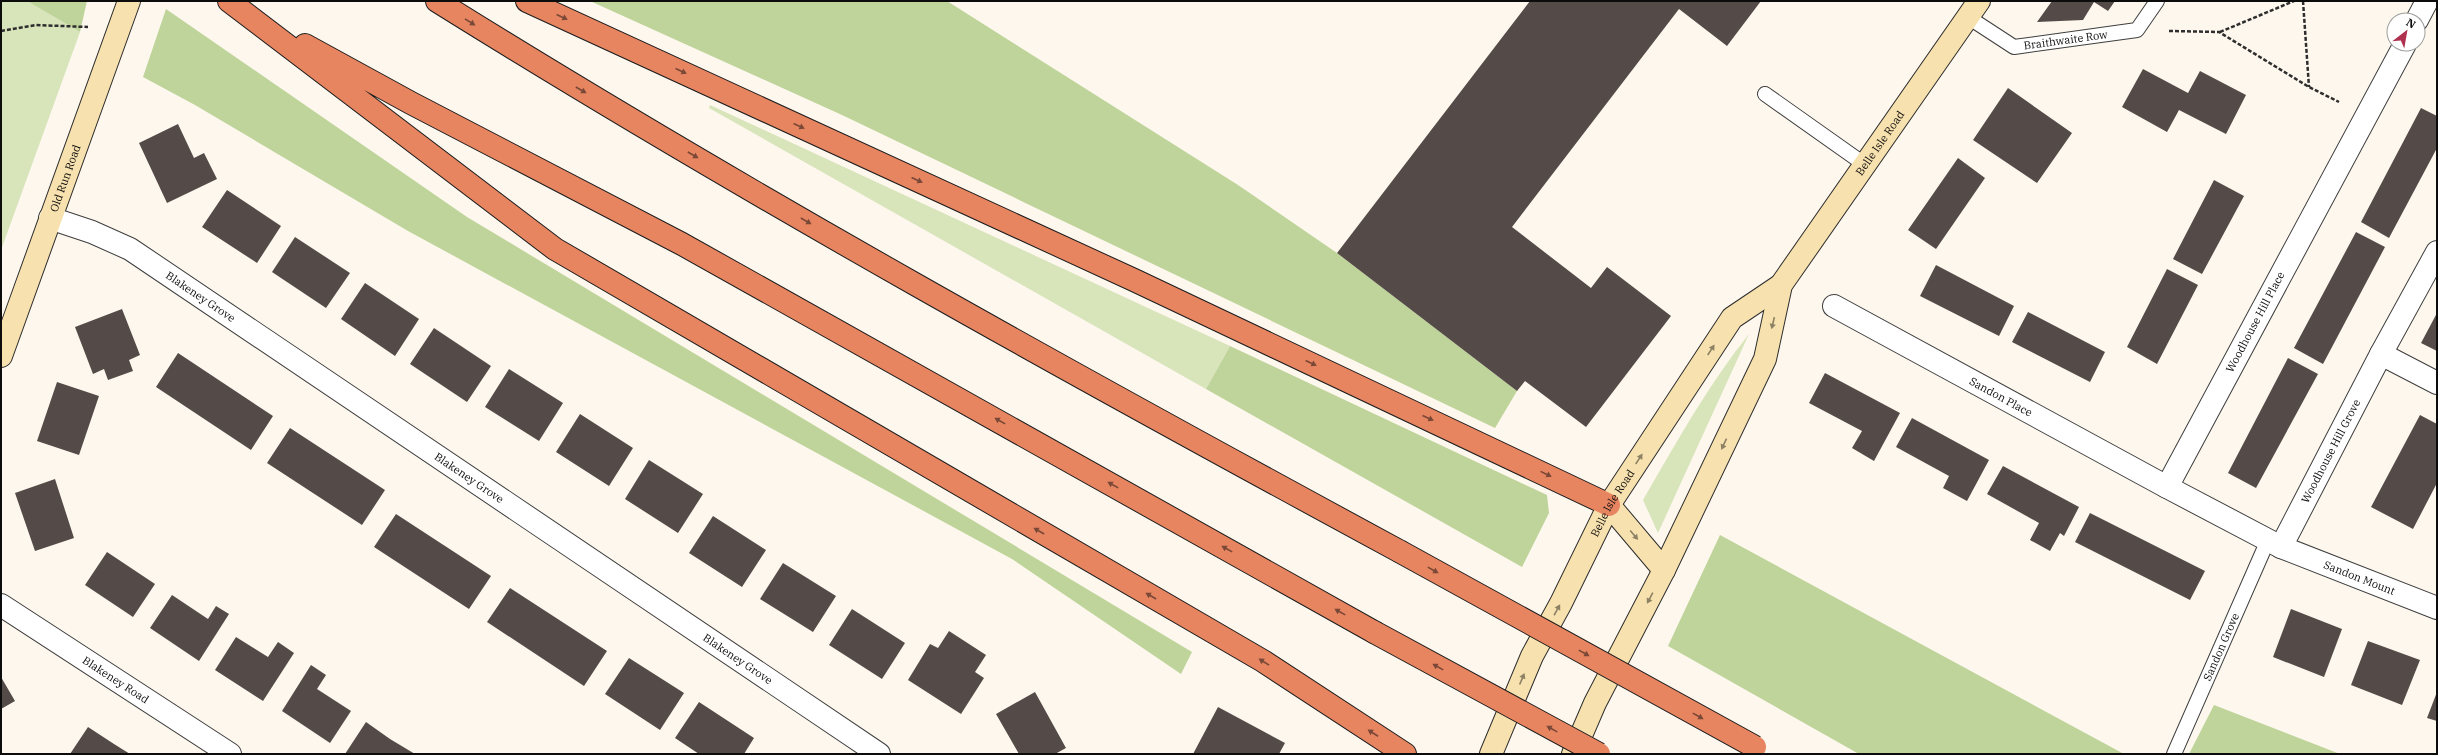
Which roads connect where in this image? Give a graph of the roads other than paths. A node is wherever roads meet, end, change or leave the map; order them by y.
1 (129, 1) edge
2 (437, 1) edge
3 (527, 1) edge
4 (2157, 1) edge
5 (2426, 1) edge
6 (236, 6) edge
7 (1974, 9) edge
8 (2421, 12) edge
9 (2400, 52) edge
10 (1765, 94) dead end
11 (1864, 164) junction
12 (50, 218) junction
13 (2437, 252) edge
14 (1781, 285) junction
15 (1834, 306) dead end
16 (2381, 354) junction
17 (1, 356) edge
18 (2437, 383) edge
19 (2167, 487) junction
20 (1609, 505) junction
21 (2275, 544) junction
22 (1664, 570) junction
23 (1, 605) edge
24 (2437, 608) edge
25 (1761, 751) edge
26 (230, 754) edge
27 (879, 754) edge
28 (1405, 754) edge
29 (1491, 754) edge
30 (1573, 754) edge
31 (1599, 754) edge
32 (2174, 754) edge

1 - 12 street, Old Run Road
2 -> 25 highway, bridge
3 -> 20 highway
4 - 7 lane, Braithwaite Row
5 - 8 street
28 -> 6 highway
31 -> 6 highway, bridge
7 - 11 street, Belle Isle Road
9 - 19 street, Woodhouse Hill Place
10 - 11 lane
11 - 14 street, Belle Isle Road
12 - 17 street, Old Run Road
12 - 27 street, Blakeney Grove
13 - 16 street, Woodhouse Hill Grove
20 -> 14 street, Belle Isle Road
14 -> 22 street, Belle Isle Road
15 - 19 street, Sandon Place
16 - 18 street
16 - 21 street, Woodhouse Hill Grove
19 - 21 street
20 -> 22 street
29 -> 20 street, Belle Isle Road
21 - 24 street, Sandon Mount
21 - 32 lane, Sandon Grove
22 -> 30 street, Belle Isle Road
23 - 26 street, Blakeney Road

